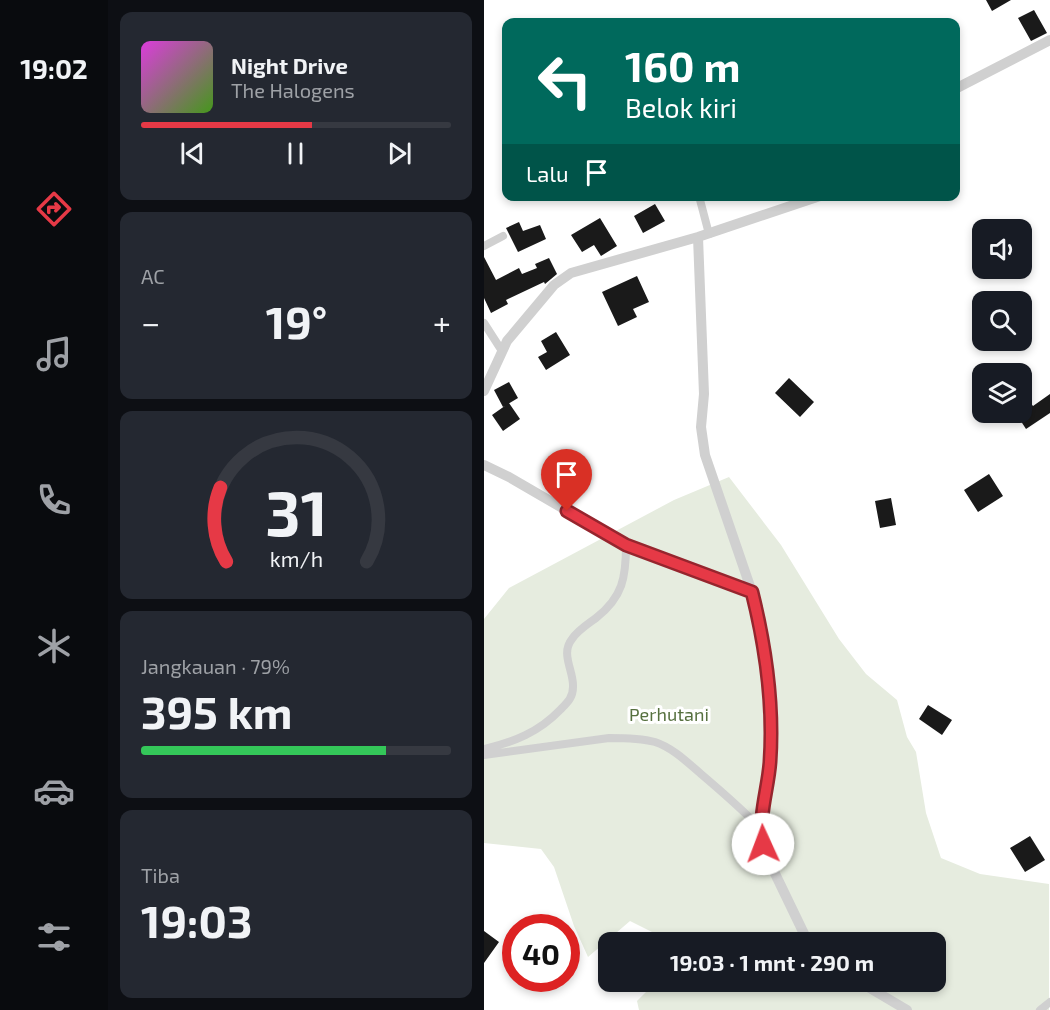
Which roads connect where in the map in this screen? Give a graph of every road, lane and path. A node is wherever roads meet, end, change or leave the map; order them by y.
1 (1050, 40) edge
2 (960, 86) edge
3 (700, 201) edge
4 (805, 201) edge
5 (503, 236) dead end
6 (703, 236) junction
7 (484, 246) edge
8 (484, 323) edge
9 (502, 351) junction
10 (484, 391) edge
11 (484, 465) edge
12 (626, 545) junction
13 (752, 592) junction
14 (484, 749) edge
15 (484, 755) edge
16 (760, 827) junction
17 (803, 932) edge
18 (877, 992) edge
19 (1050, 1002) edge
20 (907, 1010) edge
21 (1040, 1010) edge

1 - 2 street
3 - 6 street
4 - 6 street
5 - 7 street
6 - 9 street
6 - 13 street
8 - 9 street
9 - 10 street
11 - 12 street
12 - 13 street
12 - 14 street
13 - 16 street
15 - 16 street
16 - 17 street
18 - 20 street
19 - 21 street

